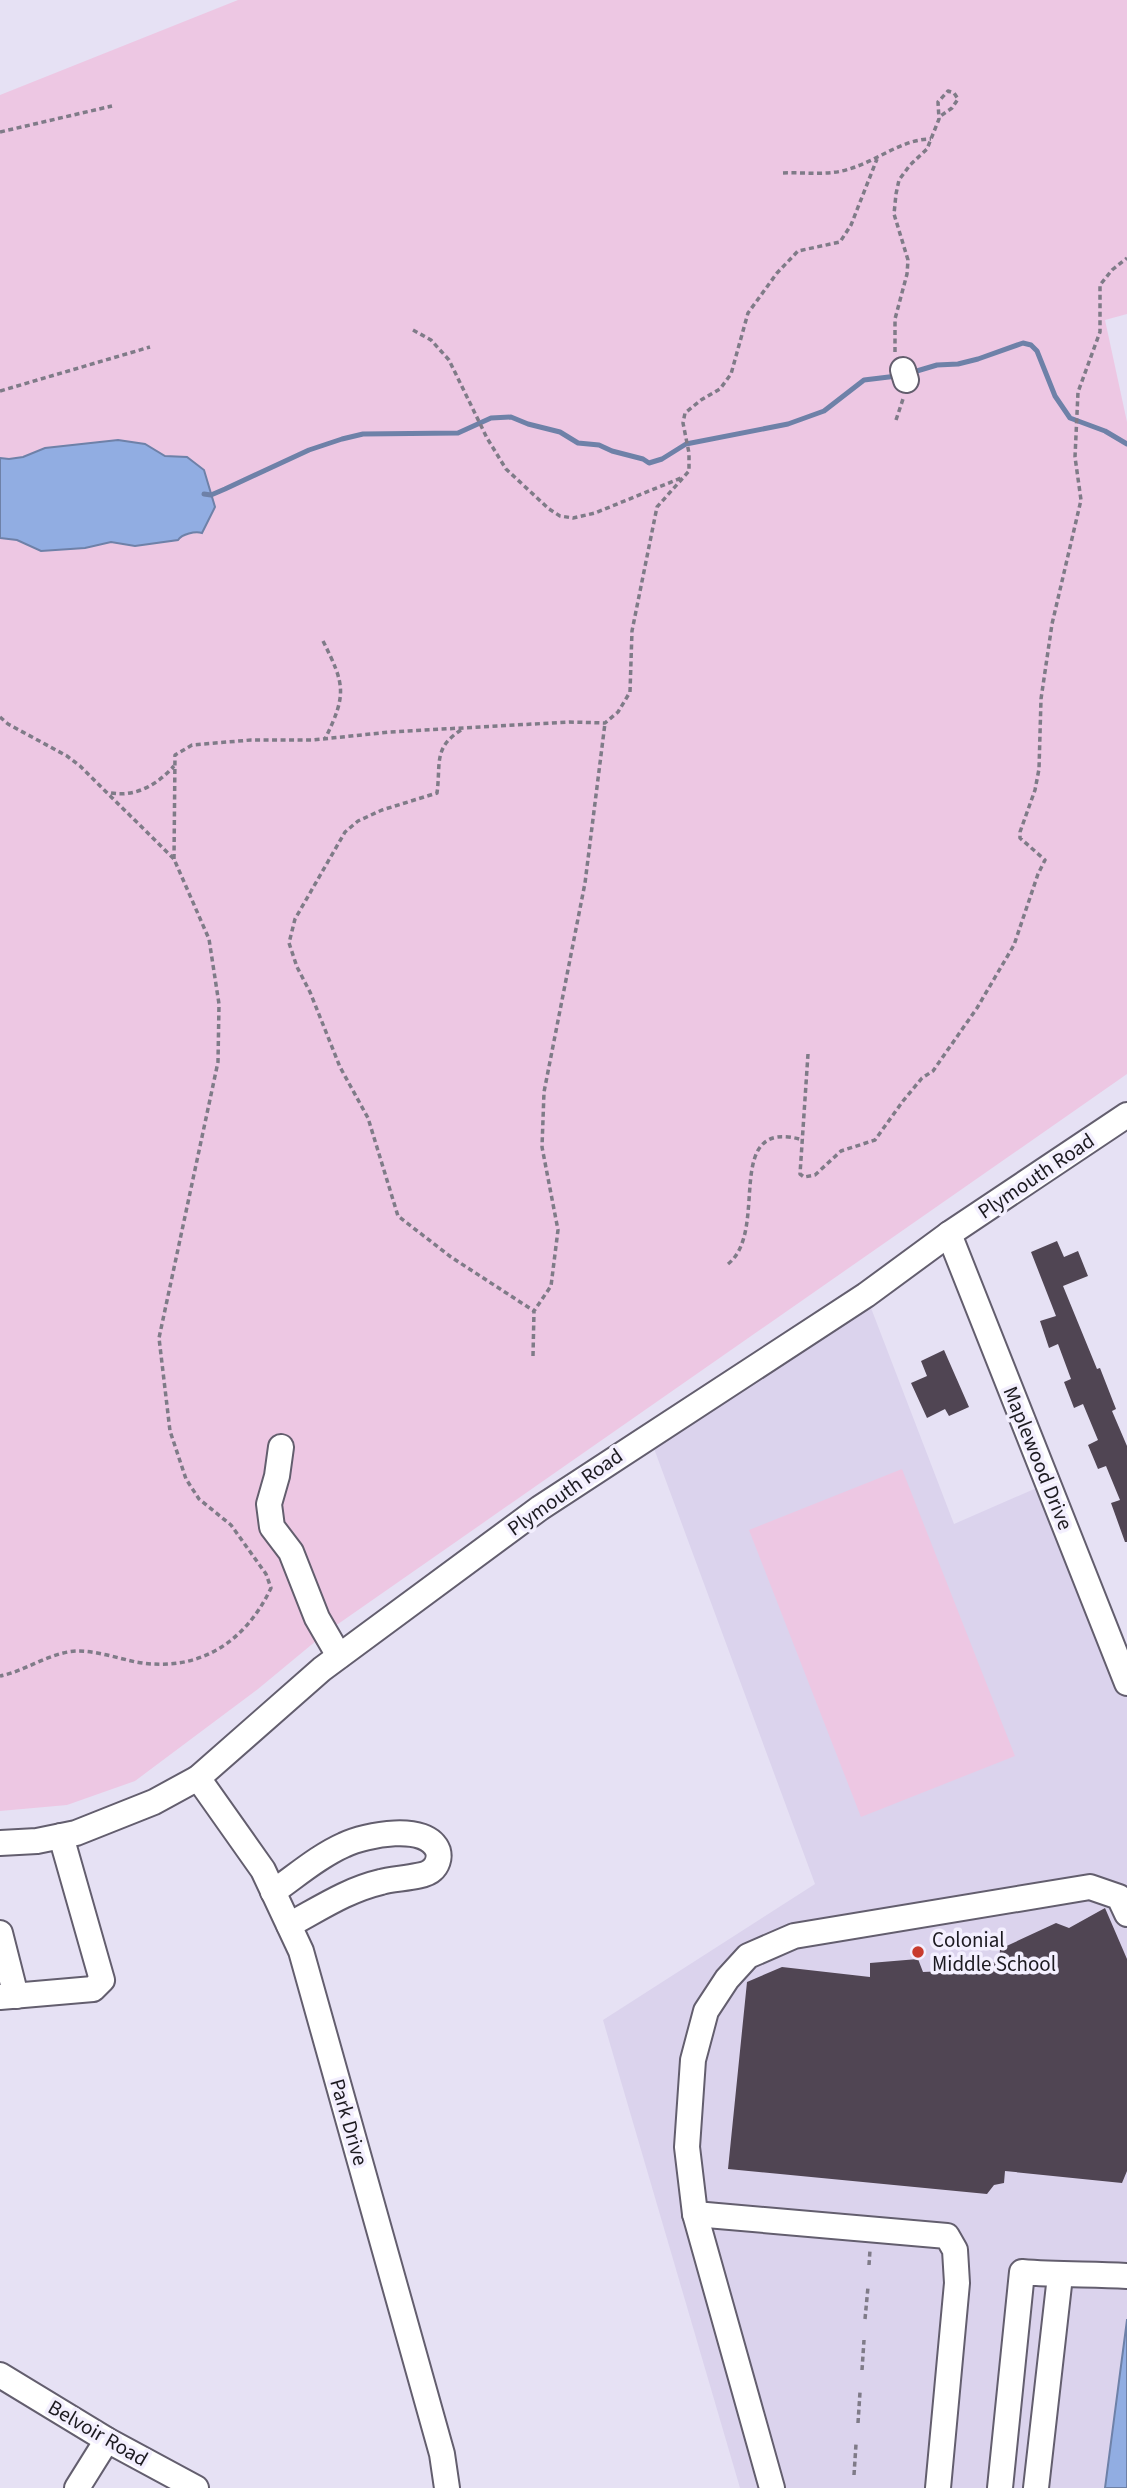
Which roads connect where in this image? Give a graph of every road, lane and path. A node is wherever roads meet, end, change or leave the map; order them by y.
1 (112, 106) dead end
2 (939, 117) junction
3 (0, 132) edge
4 (931, 139) junction
5 (877, 159) junction
6 (783, 173) dead end
7 (1127, 258) edge
8 (413, 330) dead end
9 (150, 347) dead end
10 (904, 375) dead end
11 (0, 391) edge
12 (683, 477) junction
13 (323, 641) dead end
14 (0, 716) edge
15 (605, 723) junction
16 (463, 728) junction
17 (325, 739) junction
18 (175, 764) junction
19 (109, 792) junction
20 (174, 859) junction
21 (808, 1054) dead end
22 (1127, 1115) edge
23 (803, 1140) junction
24 (949, 1234) junction
25 (727, 1264) dead end
26 (534, 1311) junction
27 (533, 1356) dead end
28 (281, 1447) dead end
29 (339, 1656) junction
30 (0, 1676) edge
31 (1127, 1683) edge
32 (198, 1778) junction
33 (61, 1836) junction
34 (0, 1843) edge
35 (273, 1892) junction
36 (1127, 1914) edge
37 (289, 1926) junction
38 (0, 1933) edge
39 (8, 1996) edge
40 (695, 2214) junction
41 (871, 2246) dead end
42 (869, 2265) dead end
43 (1060, 2276) junction
44 (1127, 2276) edge
45 (868, 2287) dead end
46 (865, 2319) dead end
47 (864, 2340) dead end
48 (862, 2370) dead end
49 (0, 2375) edge
50 (860, 2392) dead end
51 (858, 2423) dead end
52 (107, 2440) junction
53 (856, 2444) dead end
54 (854, 2475) dead end
55 (77, 2488) edge
56 (196, 2488) edge
57 (447, 2488) edge
58 (772, 2488) edge
59 (938, 2488) edge
60 (1000, 2488) edge
61 (1036, 2488) edge

1 - 3 path
2 - 2 path
2 - 4 path
4 - 5 path
4 - 10 path
5 - 6 path
5 - 12 path
7 - 23 path
8 - 12 path
9 - 11 path
12 - 15 path
13 - 17 path
14 - 19 path
15 - 16 path
15 - 26 path
16 - 17 path
16 - 26 path
17 - 18 path
18 - 19 path
18 - 20 path
19 - 20 path
20 - 30 path
21 - 23 path
22 - 24 street, Plymouth Road
23 - 25 path
24 - 29 street, Plymouth Road
24 - 31 street, Maplewood Drive
26 - 27 path
28 - 29 street
29 - 32 street, Plymouth Road
32 - 33 street, Plymouth Road
32 - 35 street, Park Drive
33 - 34 street, Plymouth Road
33 - 39 street
35 - 37 street, Park Drive
35 - 37 street
36 - 40 street
37 - 57 street, Park Drive
38 - 39 street
40 - 58 street
40 - 59 street
41 - 42 path
43 - 44 street
43 - 60 street
43 - 61 street
45 - 46 path
47 - 48 path
49 - 52 street, Belvoir Road
50 - 51 path
52 - 55 street
52 - 56 street, Belvoir Road
53 - 54 path

